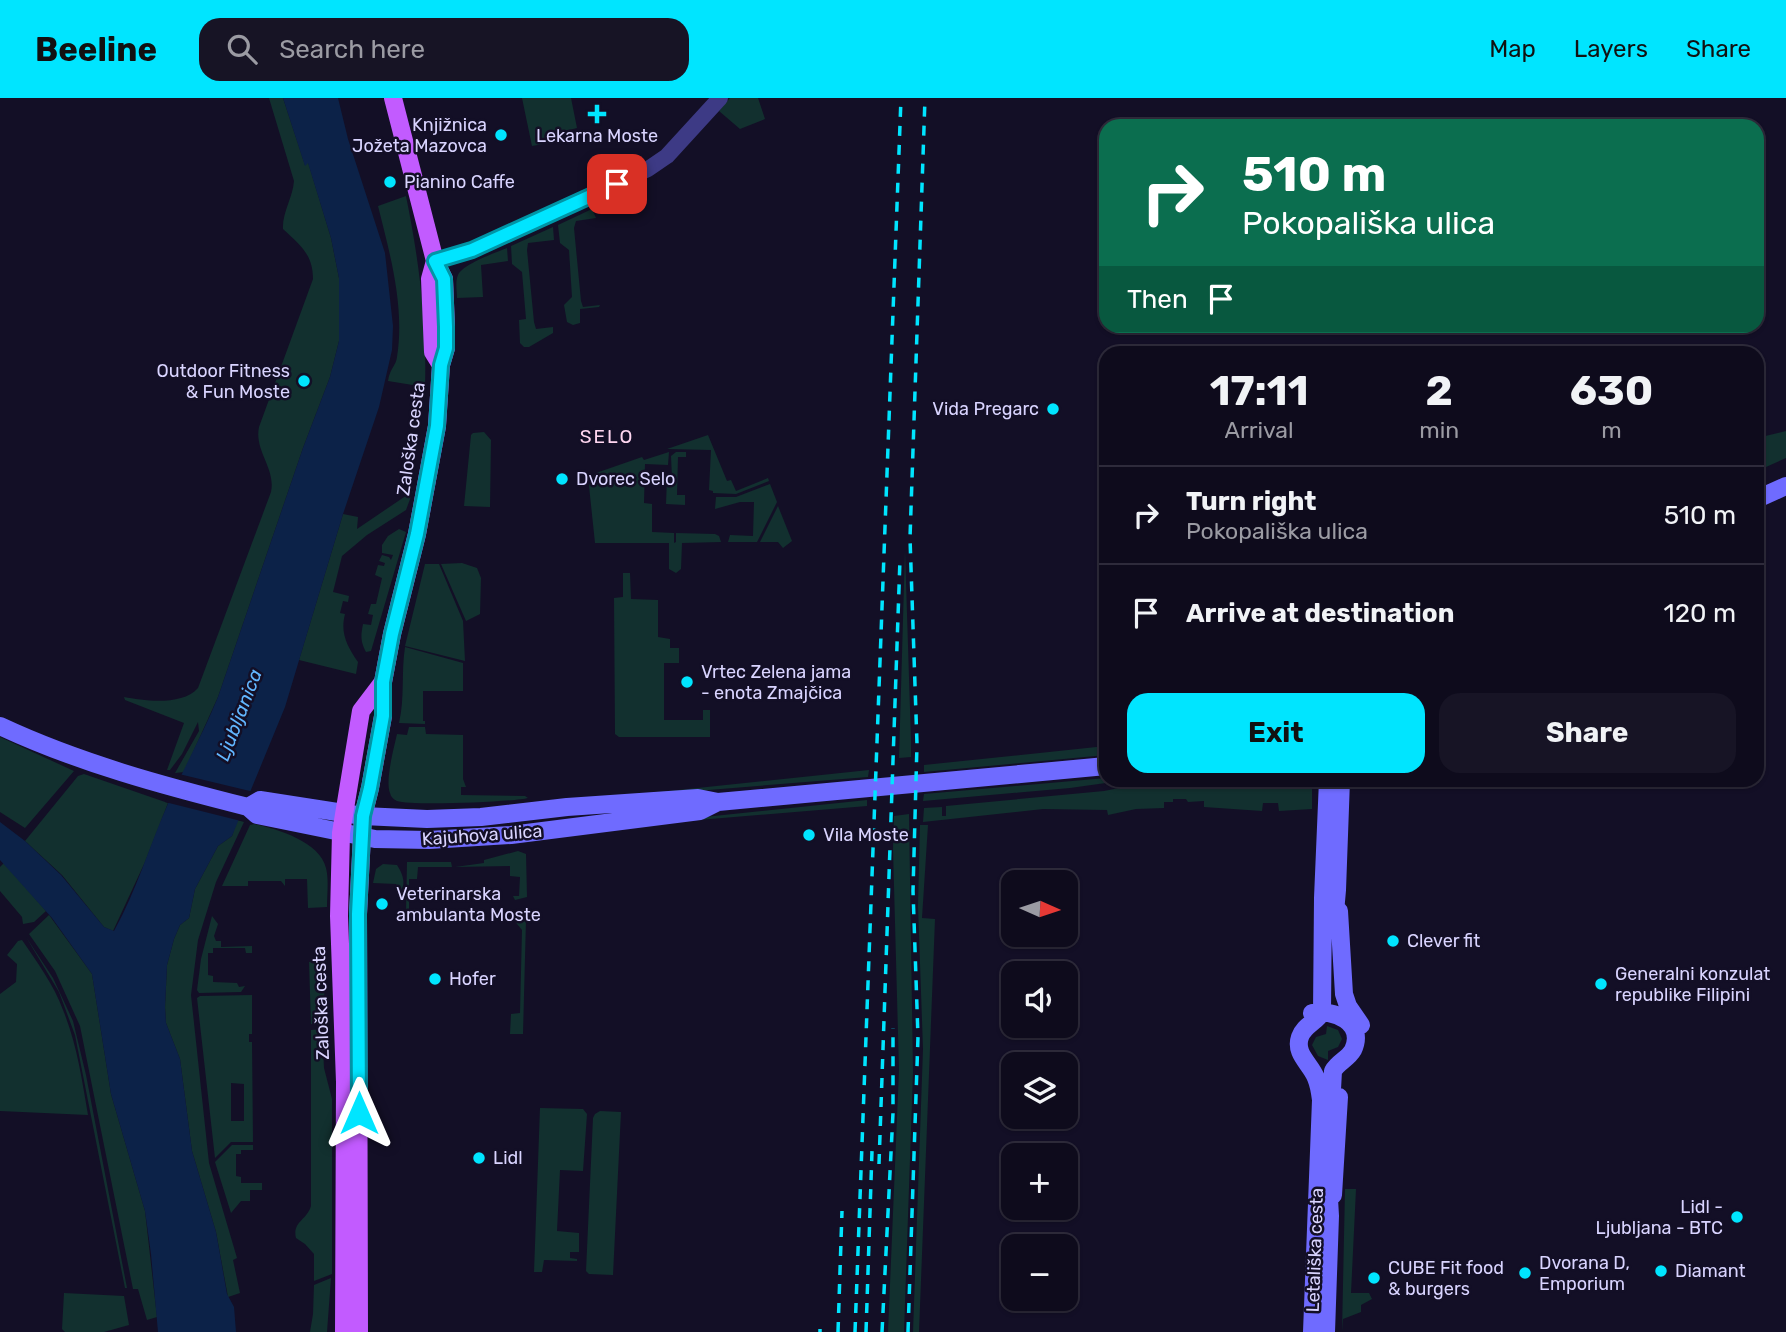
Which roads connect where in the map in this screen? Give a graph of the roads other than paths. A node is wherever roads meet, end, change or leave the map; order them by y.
1 (393, 98) edge
2 (720, 98) edge
3 (435, 261) junction
4 (1786, 486) edge
5 (1764, 496) edge
6 (383, 682) junction
7 (0, 726) edge
8 (1099, 767) edge
9 (1330, 787) edge
10 (718, 802) junction
11 (248, 807) junction
12 (344, 813) junction
13 (363, 816) junction
14 (341, 833) junction
15 (361, 837) junction
16 (1330, 894) junction
17 (1314, 1014) junction
18 (1342, 1016) junction
19 (1311, 1067) junction
20 (1339, 1072) junction
21 (1318, 1172) junction
22 (1319, 1331) edge
23 (344, 1332) edge
24 (359, 1332) edge

1 - 3 main road, Zaloška cesta
2 - 3 street
3 - 6 main road, Zaloška cesta
4 - 5 main road
6 - 12 main road, Zaloška cesta
6 - 13 main road, Zaloška cesta
7 - 11 main road, Kajuhova ulica
8 - 10 main road, Kajuhova ulica
9 - 16 main road, Letališka cesta
10 - 13 main road, Kajuhova ulica
10 - 15 main road, Kajuhova ulica
11 - 12 main road, Kajuhova ulica
11 - 14 main road, Kajuhova ulica
12 - 13 main road, Kajuhova ulica
12 - 14 main road, Zaloška cesta
13 - 15 main road, Zaloška cesta
14 - 15 main road, Kajuhova ulica
14 - 23 main road, Zaloška cesta
15 - 24 main road, Zaloška cesta
16 - 17 main road, Letališka cesta
16 - 18 main road, Letališka cesta
16 - 20 main road, Letališka cesta
17 - 18 main road
17 - 19 main road, Letališka cesta
17 - 21 main road, Letališka cesta
18 - 20 main road, Letališka cesta
19 - 20 main road
19 - 21 main road, Letališka cesta
20 - 22 main road, Letališka cesta
21 - 22 main road, Letališka cesta

